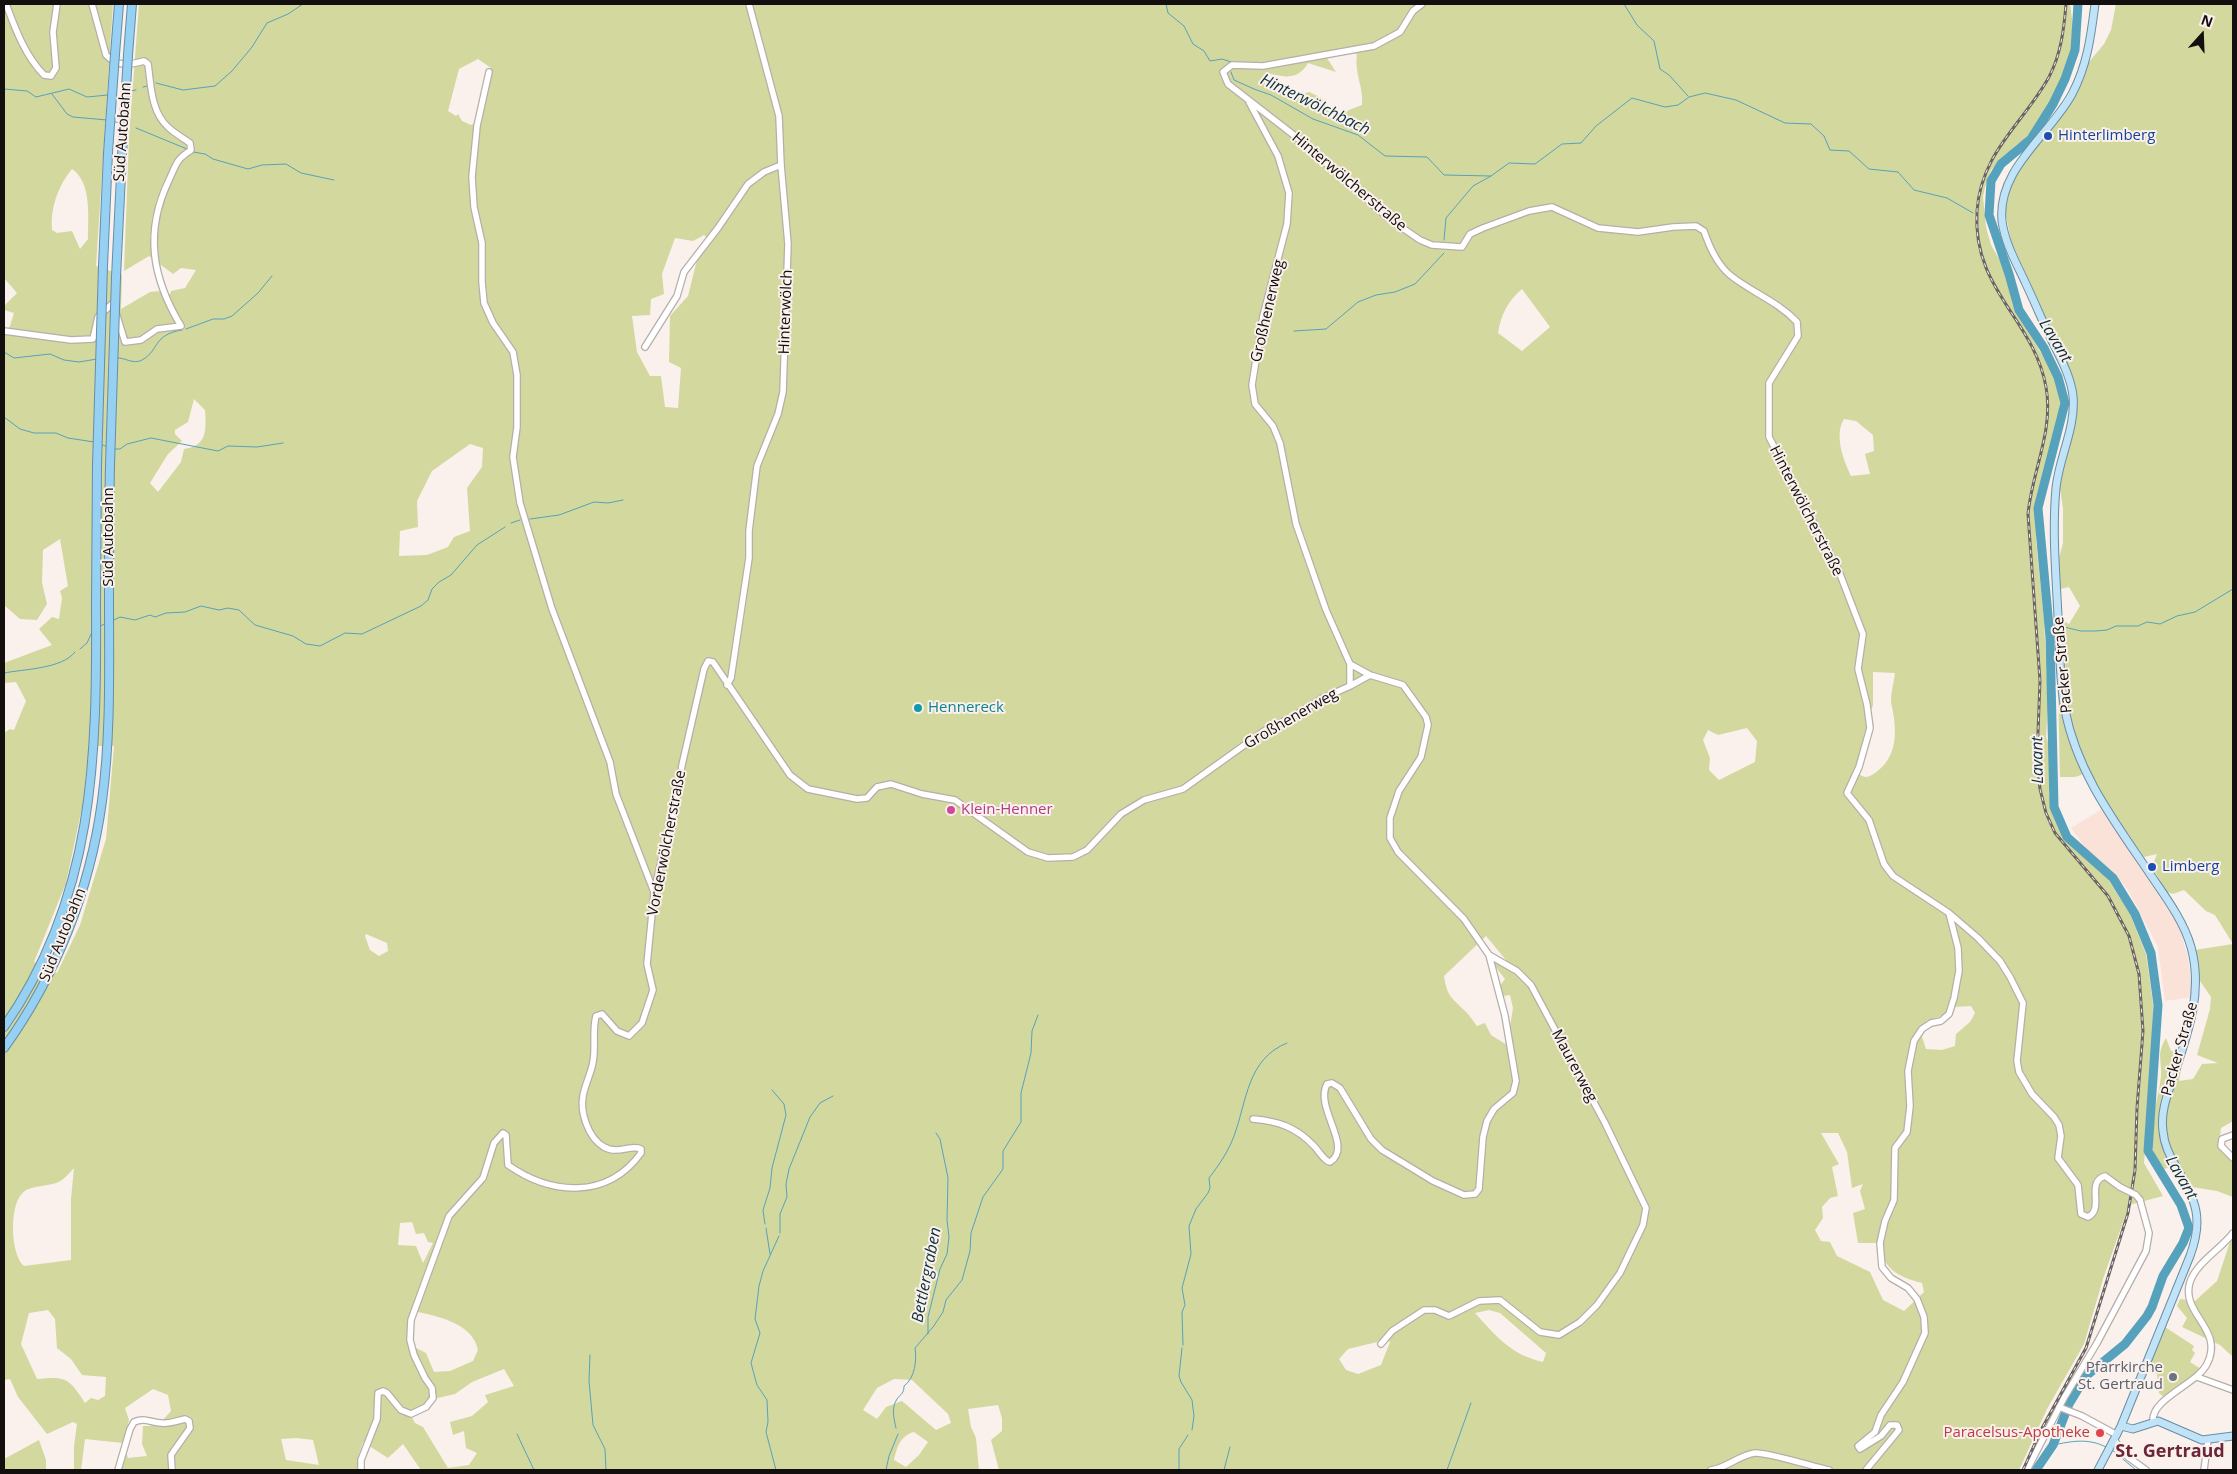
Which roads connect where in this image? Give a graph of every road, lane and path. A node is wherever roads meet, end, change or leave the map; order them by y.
1 (6, 4) edge
2 (57, 4) edge
3 (92, 4) edge
4 (120, 4) edge
5 (132, 4) edge
6 (749, 4) edge
7 (1422, 4) edge
8 (2095, 4) edge
9 (489, 72) dead end
10 (1249, 102) junction
11 (781, 165) junction
12 (4, 331) edge
13 (645, 347) dead end
14 (1350, 664) junction
15 (1370, 676) junction
16 (727, 685) junction
17 (1350, 686) junction
18 (654, 892) junction
19 (1949, 913) junction
20 (1489, 955) junction
21 (4, 1027) edge
22 (4, 1048) edge
23 (1253, 1119) dead end
24 (2233, 1135) edge
25 (2233, 1158) edge
26 (2233, 1233) edge
27 (1381, 1344) dead end
28 (2197, 1377) junction
29 (2233, 1390) edge
30 (2060, 1408) junction
31 (2153, 1421) junction
32 (2121, 1426) junction
33 (2233, 1436) edge
34 (2115, 1440) junction
35 (2208, 1440) junction
36 (118, 1470) edge
37 (172, 1470) edge
38 (361, 1470) edge
39 (1711, 1470) edge
40 (1829, 1470) edge
41 (1866, 1470) edge
42 (2027, 1470) edge
43 (2098, 1470) edge
44 (2146, 1470) edge
45 (2204, 1470) edge

1 - 2 street
3 - 12 street
4 - 21 highway, Süd Autobahn, bridge
5 - 22 highway, Süd Autobahn, bridge
6 - 11 street, Hinterwölch
7 - 10 street, Hinterwölcherstraße
8 - 32 main road, Packer Straße
9 - 18 street
10 - 14 street, Großhenerweg
10 - 19 street, Hinterwölcherstraße
11 - 13 street
11 - 16 street, Hinterwölch
14 - 15 street, Maurerweg
14 - 17 street, Großhenerweg
15 - 17 street
15 - 20 street, Maurerweg
16 - 17 street, Großhenerweg
16 - 18 street, Vorderwölcherstraße
18 - 38 street, Vorderwölcherstraße
19 - 30 street, bridge
19 - 41 street
20 - 23 street
20 - 27 street, Maurerweg
24 - 25 street
26 - 28 street
28 - 29 street
28 - 31 street
30 - 34 street
30 - 42 street
31 - 32 main road
31 - 35 main road
32 - 34 main road, Packer Straße
33 - 35 main road
34 - 43 main road, Packer Straße
34 - 44 street
35 - 45 street
36 - 37 street
39 - 40 street

